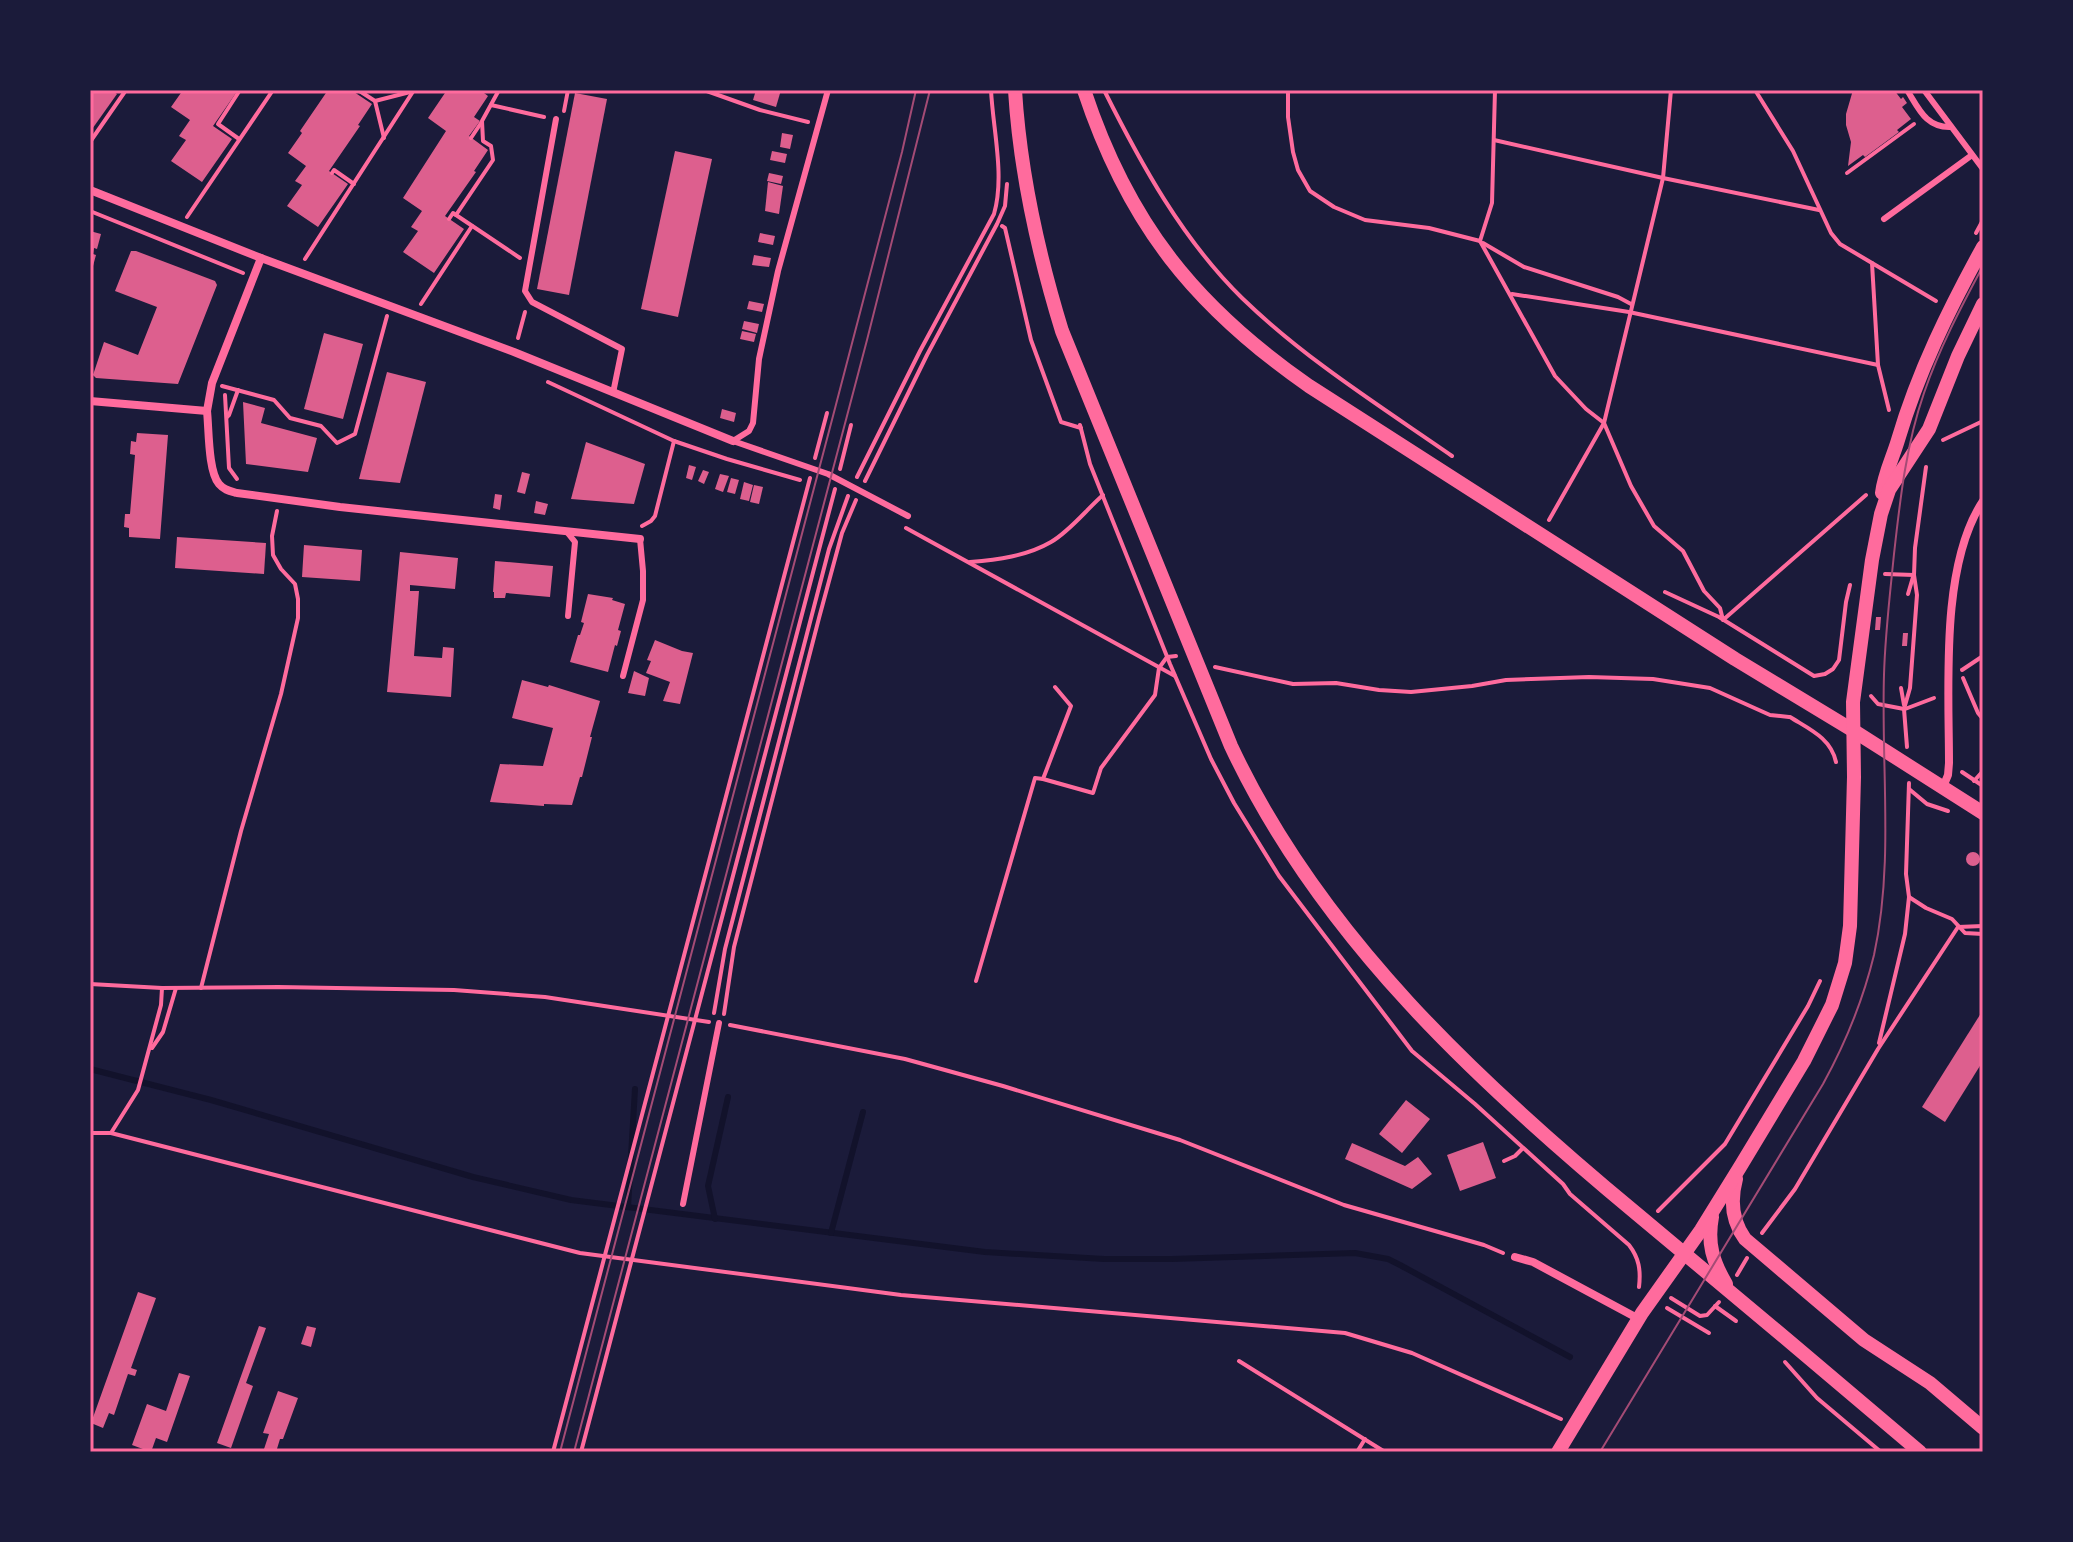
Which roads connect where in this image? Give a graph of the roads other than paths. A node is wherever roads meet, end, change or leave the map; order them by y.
1 (828, 90) edge
2 (1015, 90) edge
3 (1084, 90) edge
4 (1907, 90) edge
5 (1924, 90) edge
6 (556, 119) road end
7 (1951, 127) junction
8 (1972, 155) junction
9 (1983, 169) edge
10 (90, 190) edge
11 (1884, 219) dead end
12 (1983, 247) edge
13 (261, 258) junction
14 (1983, 304) edge
15 (613, 393) junction
16 (90, 401) edge
17 (207, 411) junction
18 (733, 441) junction
19 (1983, 501) edge
20 (1881, 514) junction
21 (908, 516) dead end
22 (567, 532) junction
23 (640, 539) joint
24 (568, 616) dead end
25 (623, 676) dead end
26 (1854, 731) junction
27 (1943, 787) junction
28 (1983, 813) edge
29 (720, 1023) road end
30 (1740, 1167) junction
31 (683, 1204) dead end
32 (1713, 1211) junction
33 (1684, 1254) junction
34 (1515, 1257) road end
35 (1729, 1291) junction
36 (1639, 1319) junction
37 (1983, 1428) edge
38 (1558, 1452) edge
39 (1920, 1452) edge

1 - 18 lane
2 - 33 street
3 - 26 street
4 - 7 lane
5 - 7 lane
6 - 15 lane
7 - 8 lane
8 - 9 lane
8 - 11 lane
10 - 13 street
12 - 20 street
13 - 15 street
13 - 17 street
14 - 20 street
15 - 18 street
16 - 17 street
17 - 22 street
18 - 21 lane
19 - 27 street
20 - 26 street
22 - 23 street
22 - 24 lane
23 - 25 lane
26 - 27 street
26 - 30 street
27 - 28 street
29 - 31 lane
30 - 32 street
30 - 37 street
32 - 33 street
32 - 35 street
33 - 35 street
33 - 36 street
34 - 36 street
35 - 39 street
36 - 38 street

